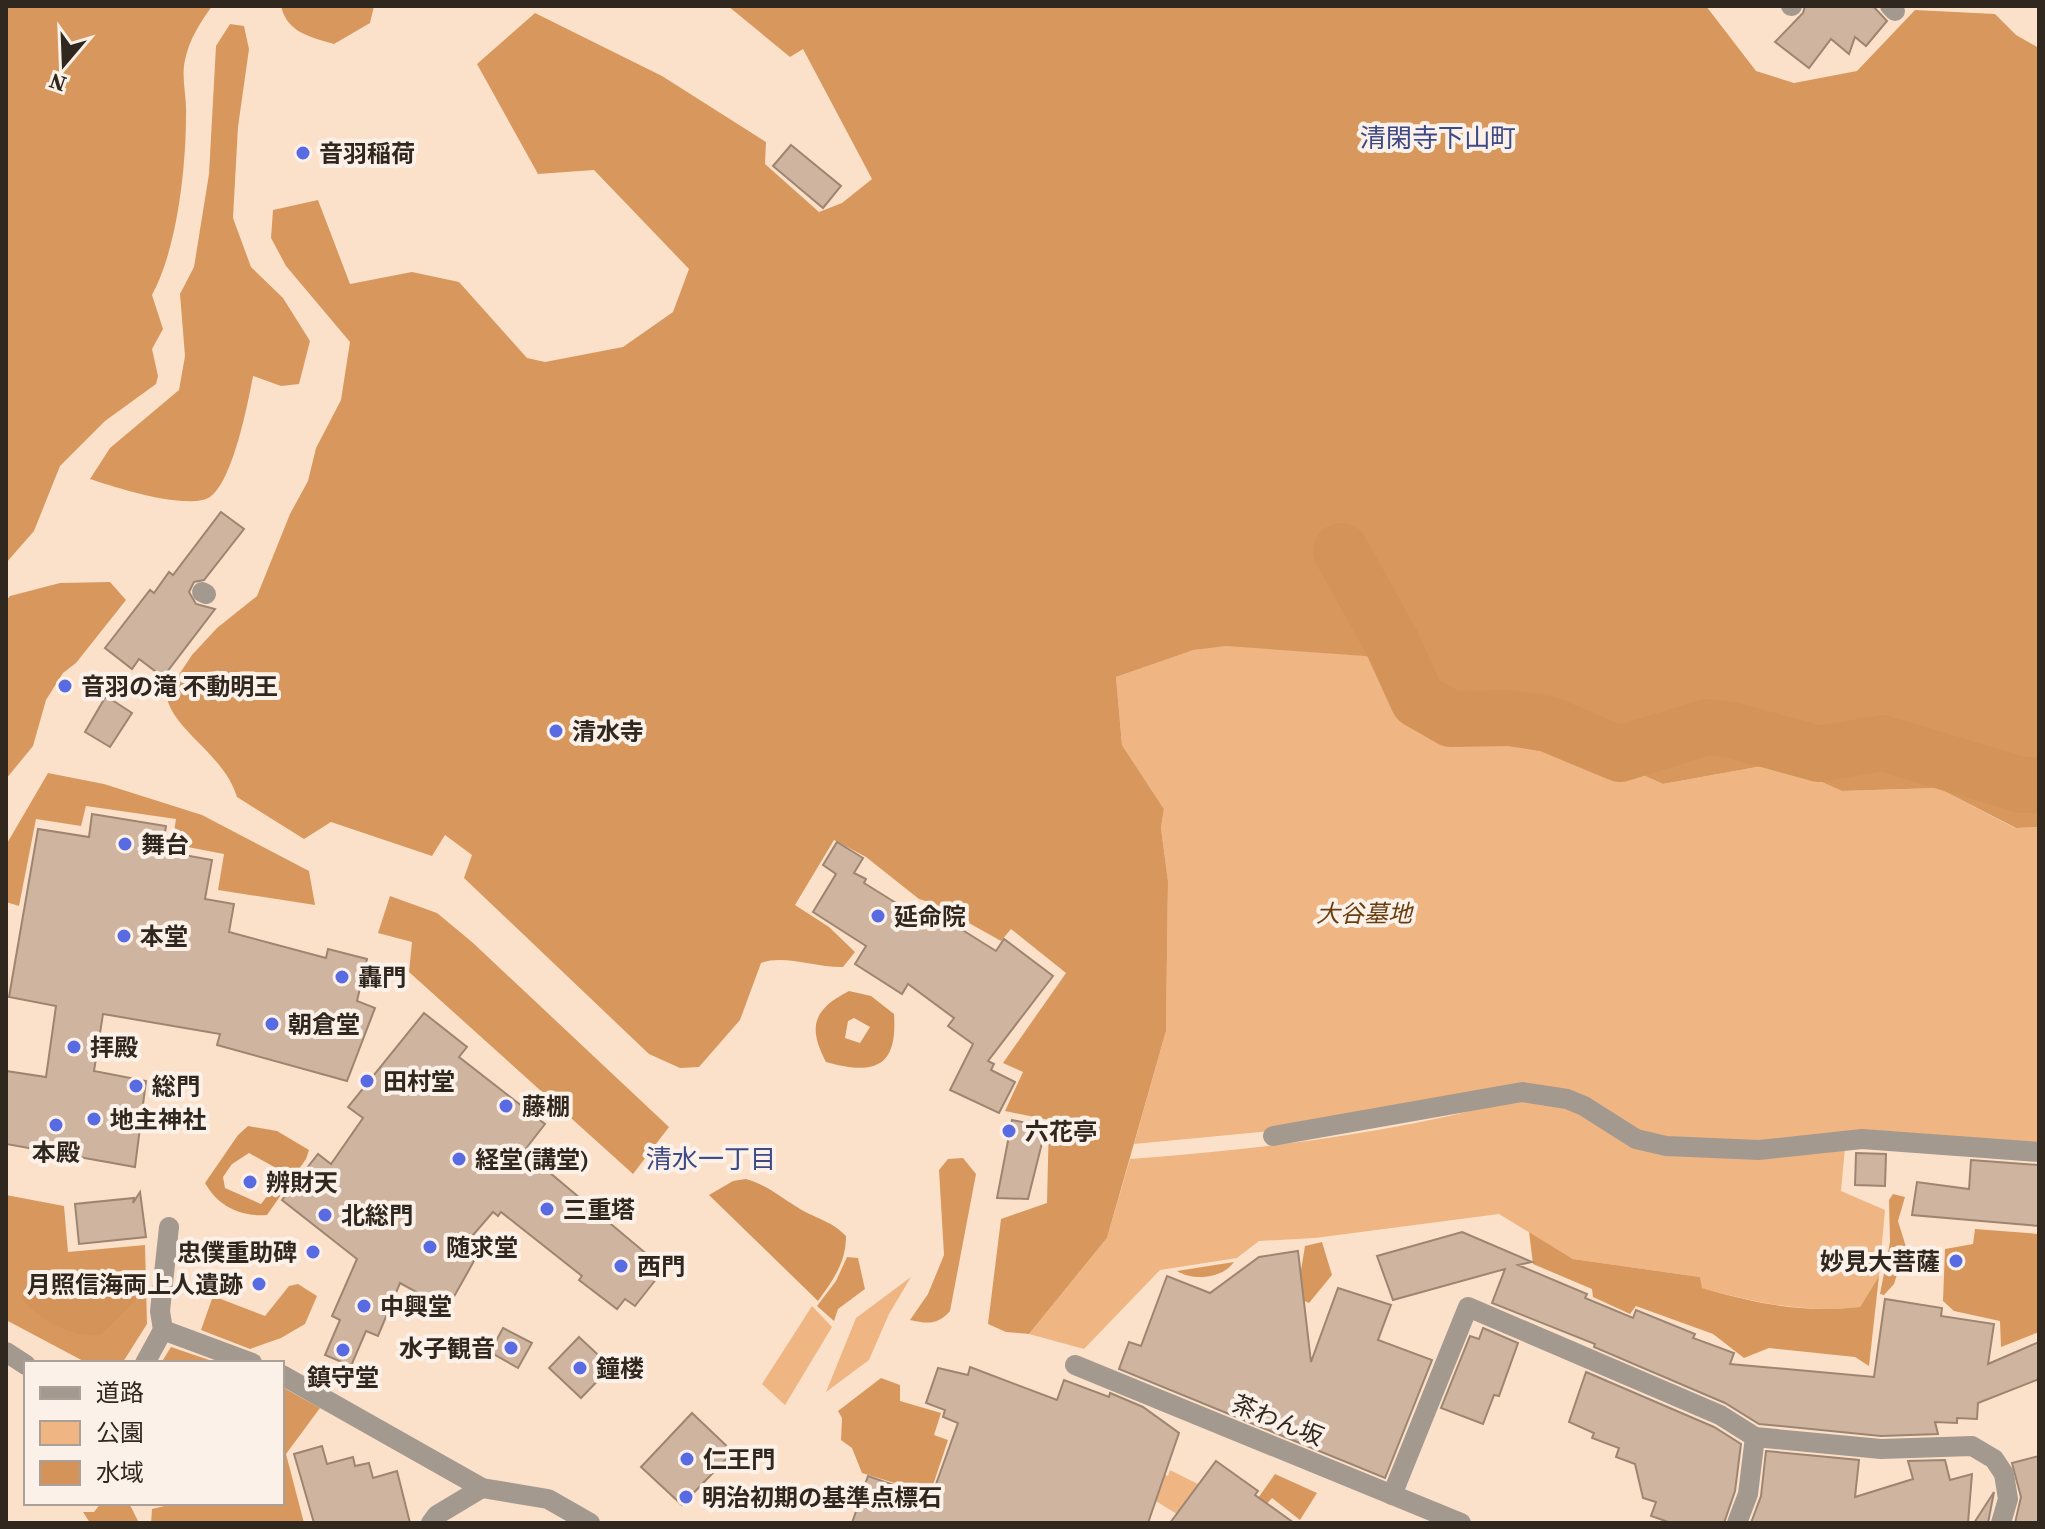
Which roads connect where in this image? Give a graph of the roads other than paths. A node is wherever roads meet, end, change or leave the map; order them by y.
1 (1273, 1136) dead end
2 (2039, 1152) edge
3 (169, 1227) dead end
4 (163, 1330) junction
5 (6, 1352) edge
6 (146, 1361) edge
7 (247, 1361) edge
8 (24, 1364) edge
9 (1075, 1365) dead end
10 (284, 1376) edge
11 (1755, 1437) junction
12 (482, 1488) junction
13 (1392, 1495) junction
14 (431, 1523) edge
15 (590, 1523) edge
16 (1461, 1523) edge
17 (1737, 1523) edge
18 (2001, 1523) edge

1 - 2 street
3 - 4 street
4 - 6 street
4 - 7 street
5 - 8 street
9 - 13 street, 茶わん坂
10 - 12 street
11 - 13 street
11 - 17 street
11 - 18 street
12 - 14 street
12 - 15 street
13 - 16 street, 茶わん坂

